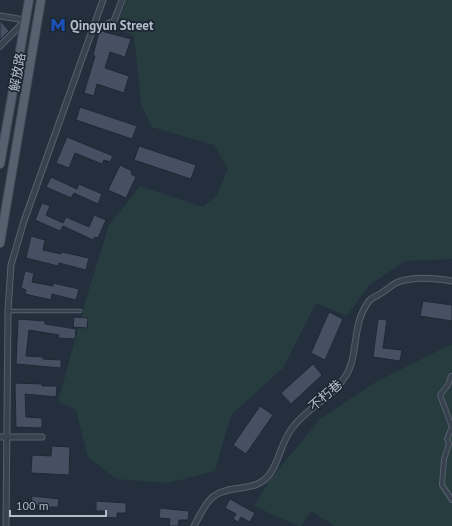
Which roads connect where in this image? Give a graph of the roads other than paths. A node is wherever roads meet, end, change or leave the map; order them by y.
1 (29, 0) edge
2 (41, 0) edge
3 (103, 0) edge
4 (122, 0) edge
5 (0, 16) edge
6 (25, 20) junction
7 (93, 30) junction
8 (0, 46) edge
9 (0, 164) edge
10 (0, 243) edge
11 (452, 280) edge
12 (80, 311) dead end
13 (8, 312) junction
14 (451, 376) dead end
15 (452, 427) edge
16 (0, 437) edge
17 (6, 437) junction
18 (42, 437) dead end
19 (452, 500) edge
20 (6, 526) edge
21 (194, 526) edge

1 - 6 main road
2 - 10 main road, 解放路
3 - 7 street
4 - 7 street
5 - 6 street
6 - 8 street
6 - 9 main road
7 - 13 street
11 - 21 street, 不朽巷
12 - 13 lane
13 - 17 street
14 - 15 street
15 - 19 street
16 - 17 street
17 - 18 street
17 - 20 street

